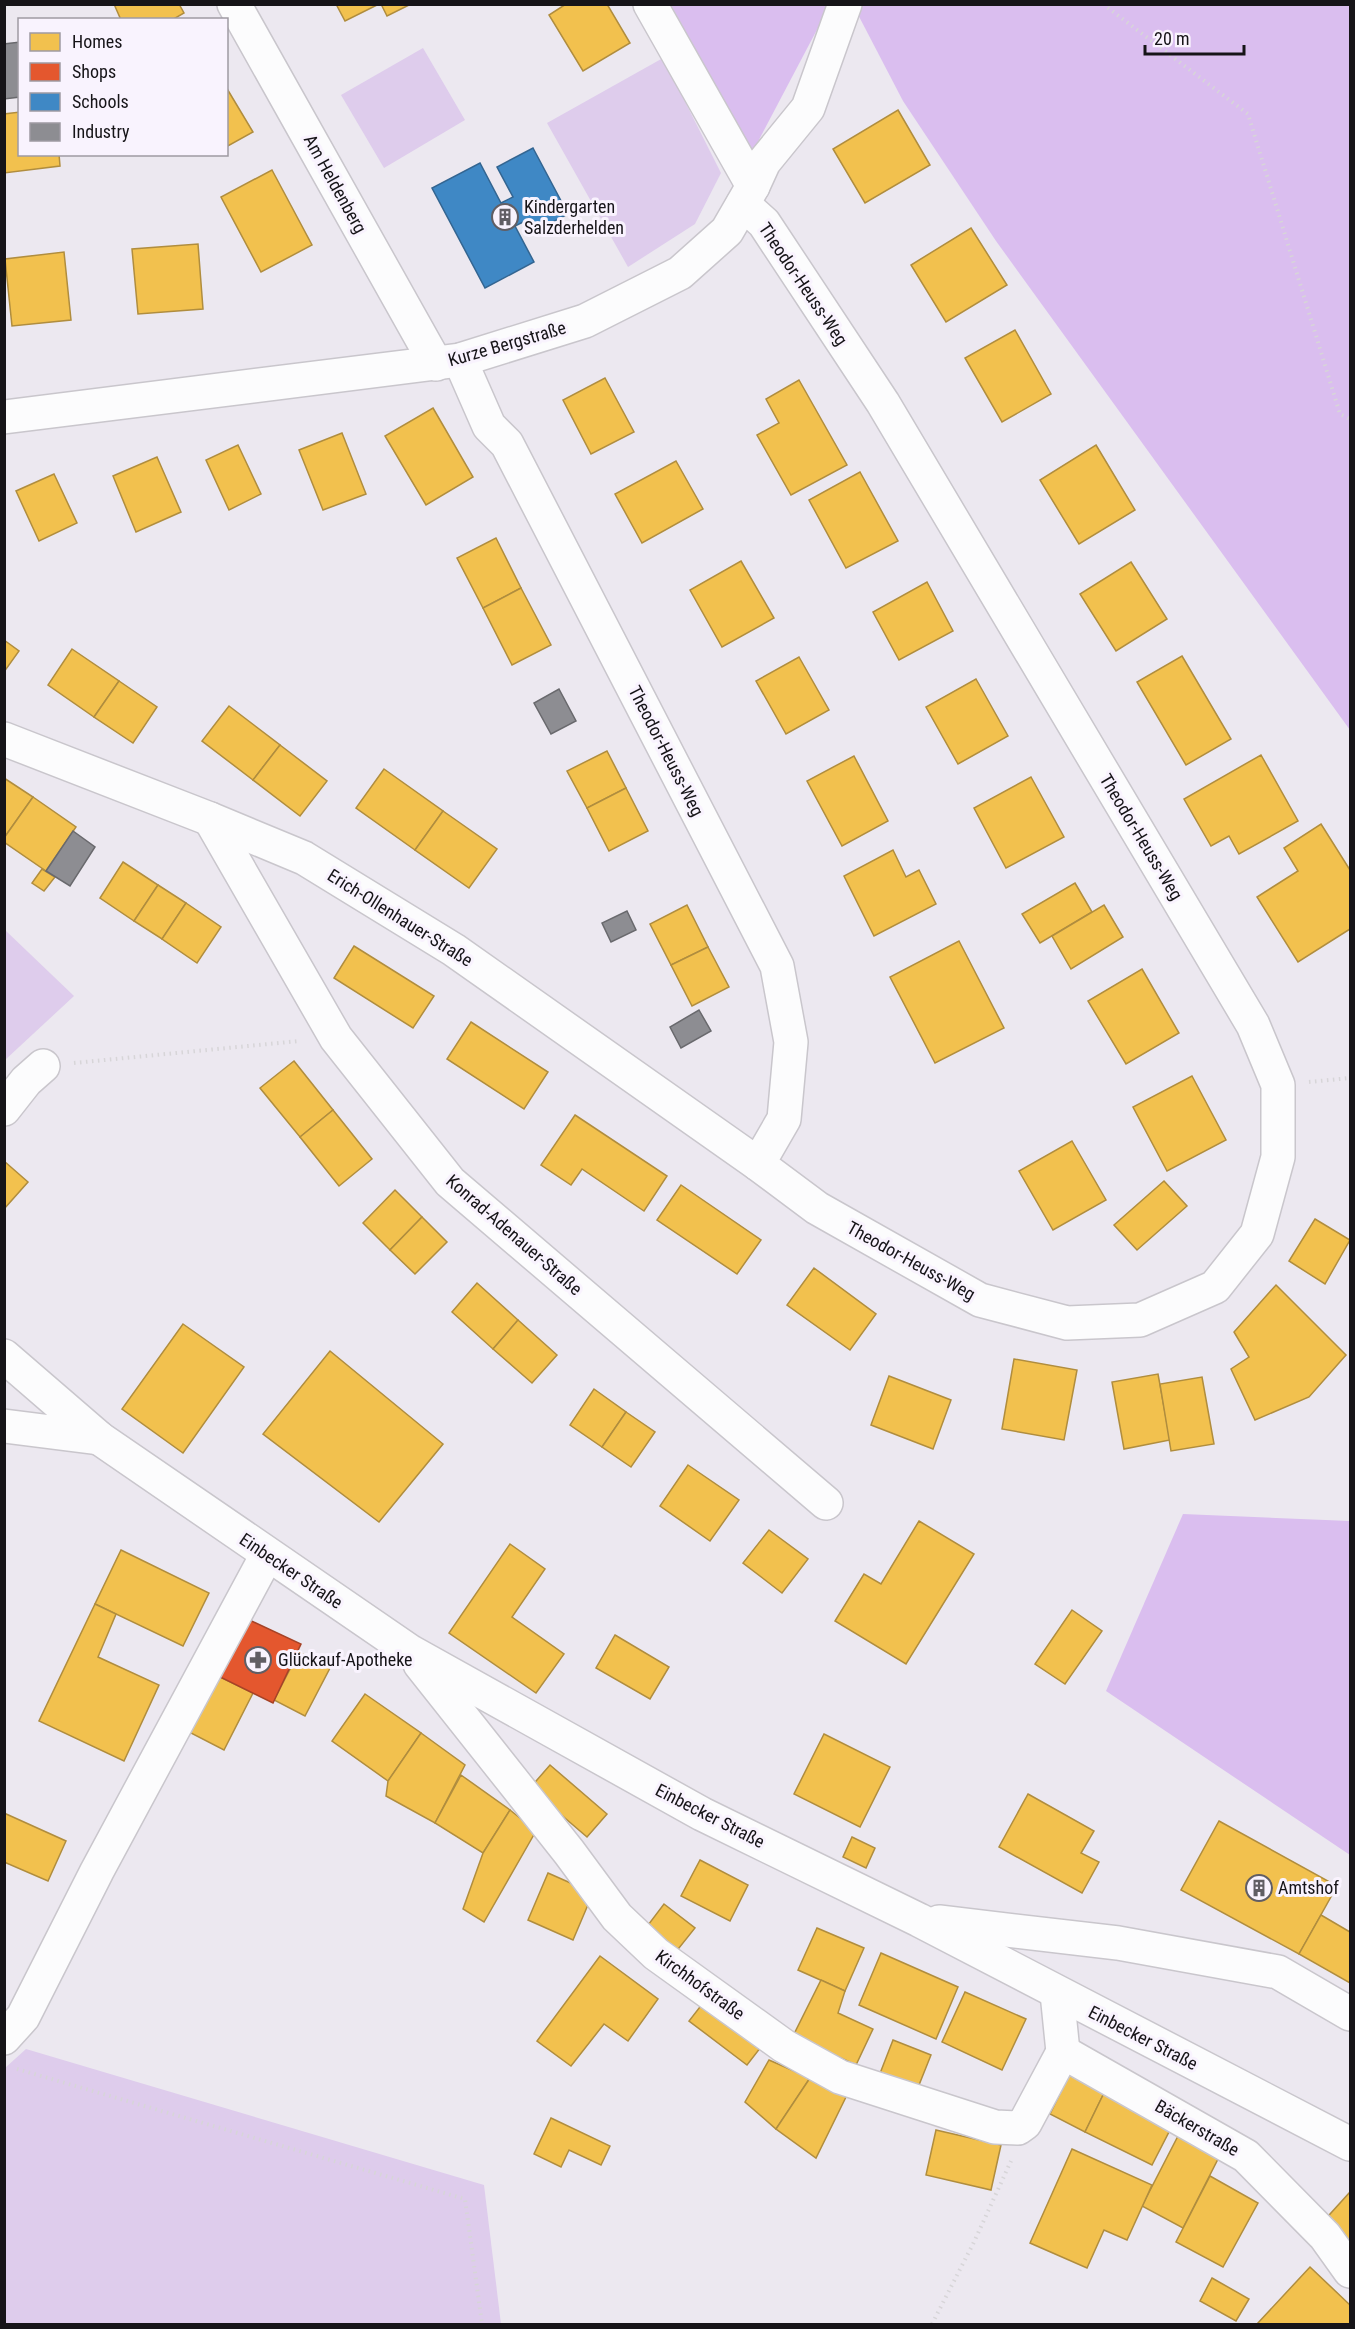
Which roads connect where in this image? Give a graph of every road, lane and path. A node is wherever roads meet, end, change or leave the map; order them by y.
1 (234, 4) edge
2 (650, 4) edge
3 (845, 4) edge
4 (1103, 4) edge
5 (748, 195) junction
6 (448, 362) junction
7 (4, 417) edge
8 (1350, 419) edge
9 (4, 739) edge
10 (210, 819) junction
11 (336, 1038) junction
12 (43, 1066) joint
13 (1350, 1078) edge
14 (1278, 1085) junction
15 (4, 1109) edge
16 (758, 1164) junction
17 (4, 1356) edge
18 (4, 1426) edge
19 (99, 1438) junction
20 (826, 1503) dead end
21 (267, 1555) junction
22 (411, 1652) junction
23 (919, 1920) junction
24 (1057, 1993) junction
25 (1350, 2013) edge
26 (4, 2038) edge
27 (1063, 2052) junction
28 (16, 2069) dead end
29 (1018, 2128) junction
30 (1350, 2144) edge
31 (1350, 2271) edge
32 (482, 2325) edge
33 (932, 2325) edge

1 - 6 street, Am Heldenberg
2 - 5 street
3 - 5 street, Kurze Bergstraße
4 - 8 path
5 - 6 street, Kurze Bergstraße
5 - 14 street, Theodor-Heuss-Weg
6 - 7 street, Kurze Bergstraße
6 - 16 street, Theodor-Heuss-Weg
9 - 10 street, Erich-Ollenhauer-Straße
10 - 11 street, Konrad-Adenauer-Straße
10 - 16 street, Erich-Ollenhauer-Straße
11 - 12 path
11 - 20 street, Konrad-Adenauer-Straße
12 - 15 street
13 - 14 path
14 - 16 street, Theodor-Heuss-Weg
17 - 19 street, Einbecker Straße
18 - 19 street, Einbecker Straße
19 - 21 street, Einbecker Straße
21 - 22 street, Einbecker Straße
21 - 26 street
22 - 23 street, Einbecker Straße
22 - 29 street, Kirchhofstraße
23 - 24 street, Einbecker Straße
23 - 25 street
24 - 27 street
24 - 30 street, Einbecker Straße
27 - 29 street
27 - 31 street, Bäckerstraße
28 - 32 path
29 - 33 path

